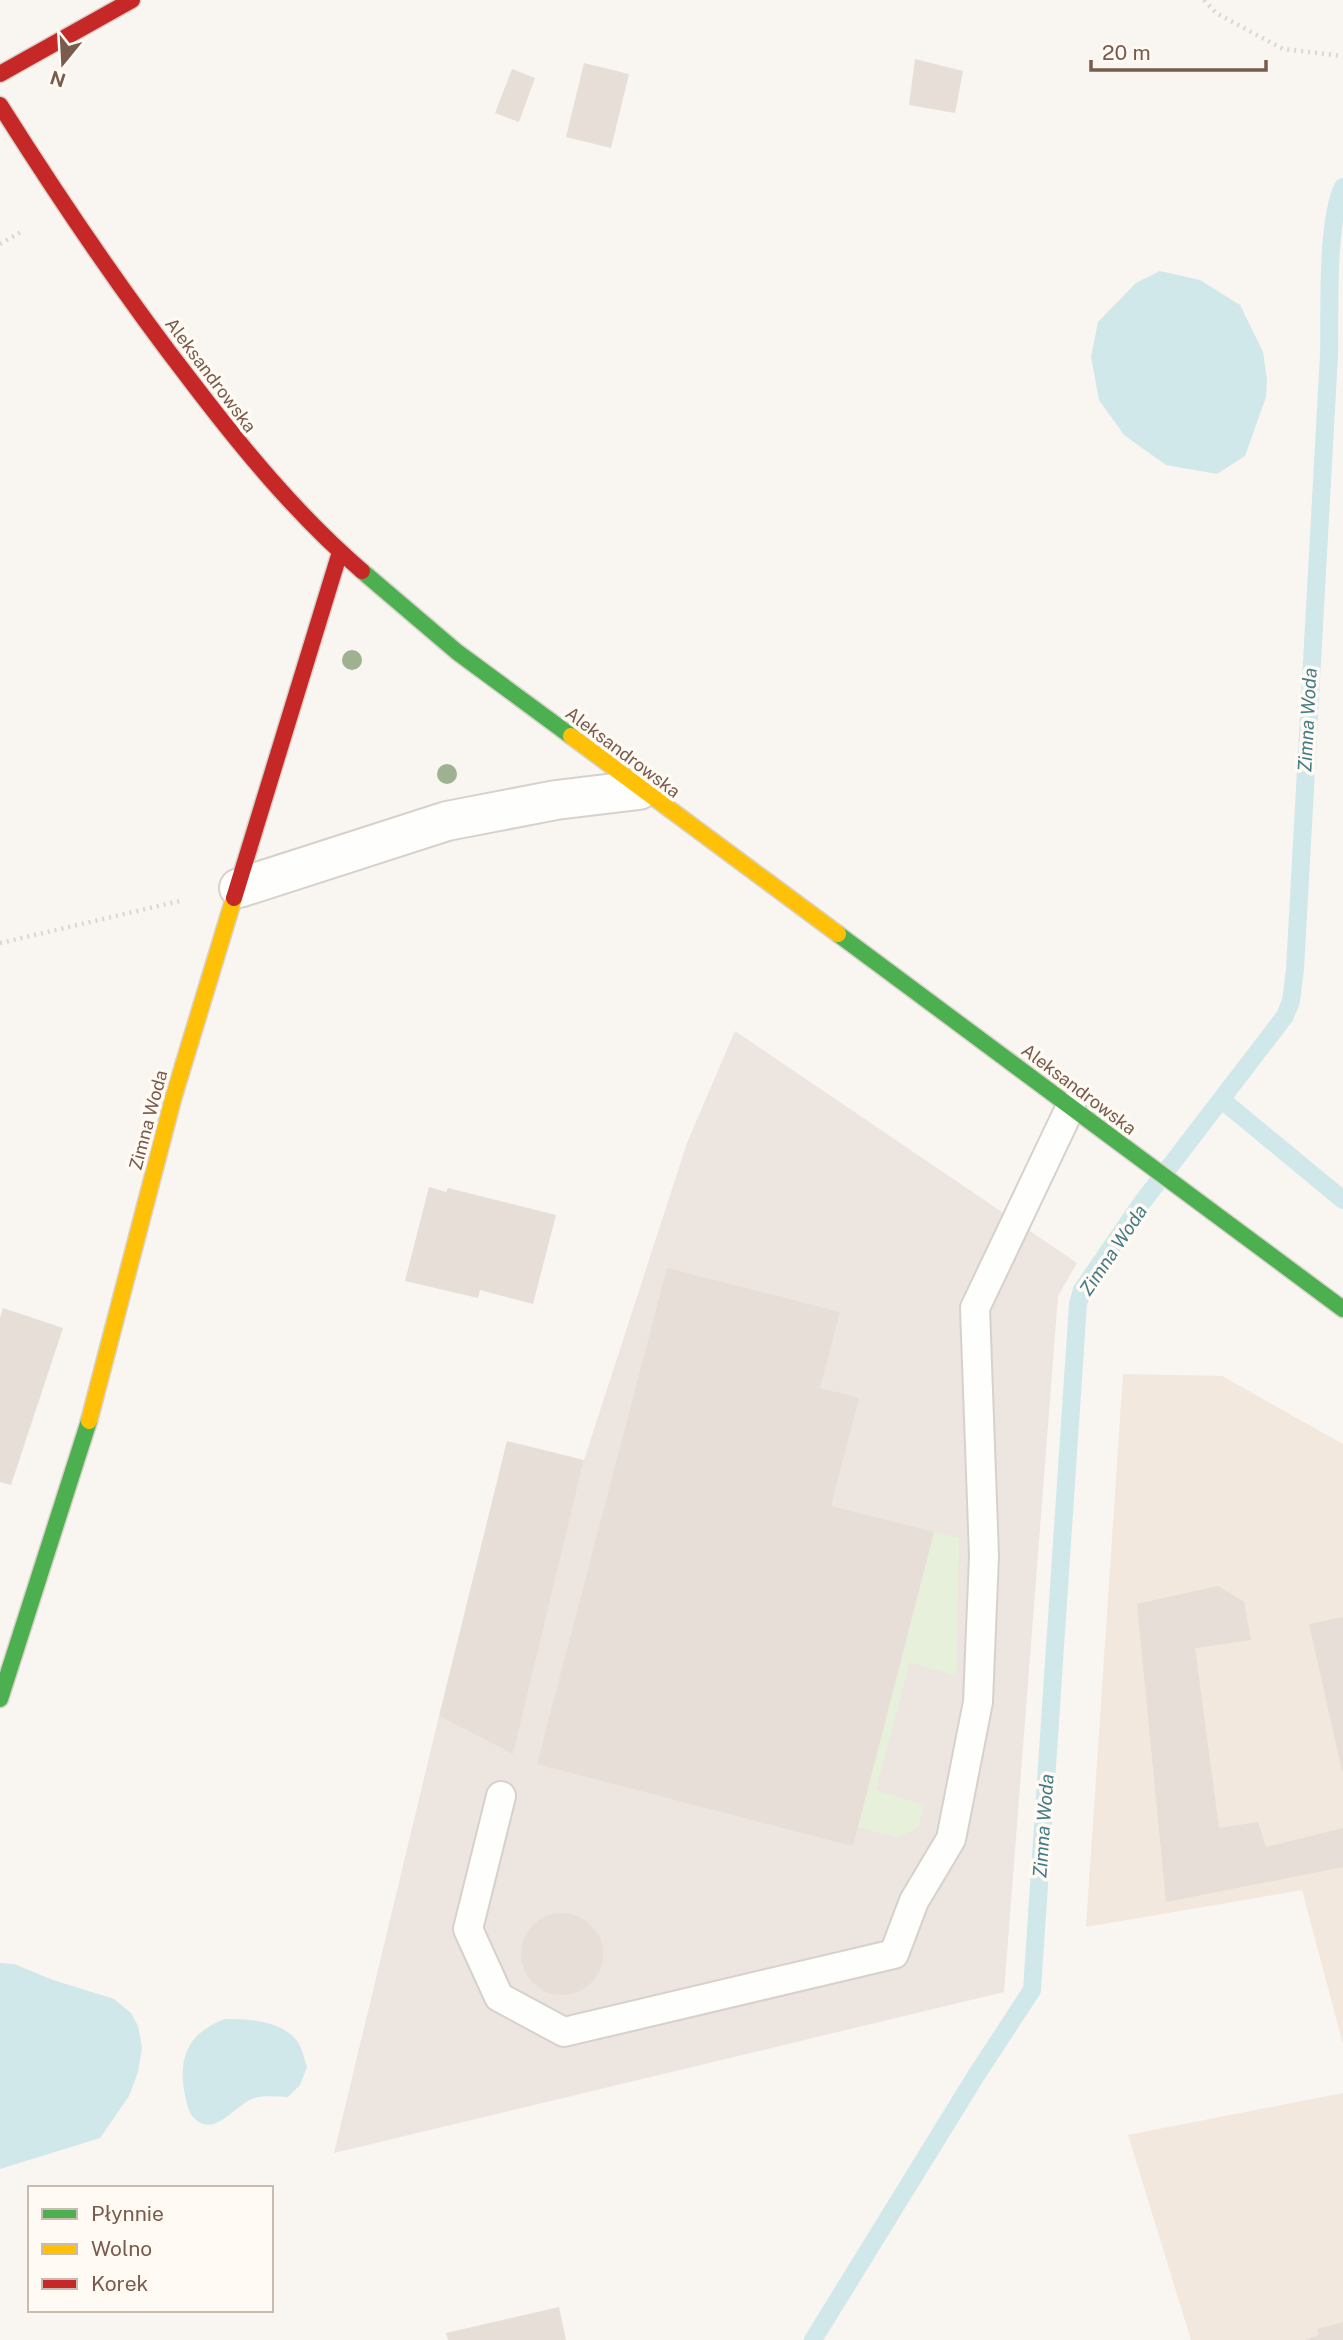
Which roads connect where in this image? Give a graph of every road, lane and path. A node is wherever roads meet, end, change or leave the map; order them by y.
1 (132, 0) edge
2 (1204, 0) edge
3 (1343, 56) edge
4 (0, 74) edge
5 (0, 105) edge
6 (340, 552) junction
7 (639, 790) junction
8 (239, 888) junction
9 (0, 943) edge
10 (1071, 1106) junction
11 (1343, 1309) edge
12 (0, 1699) edge
13 (501, 1796) dead end

1 - 4 main road
2 - 3 path
5 - 6 main road, Aleksandrowska
6 - 7 main road, Aleksandrowska
6 - 8 main road, Zimna Woda
7 - 8 street
7 - 10 main road, Aleksandrowska
8 - 9 path
8 - 12 main road, Zimna Woda
10 - 11 main road, Aleksandrowska
10 - 13 lane

